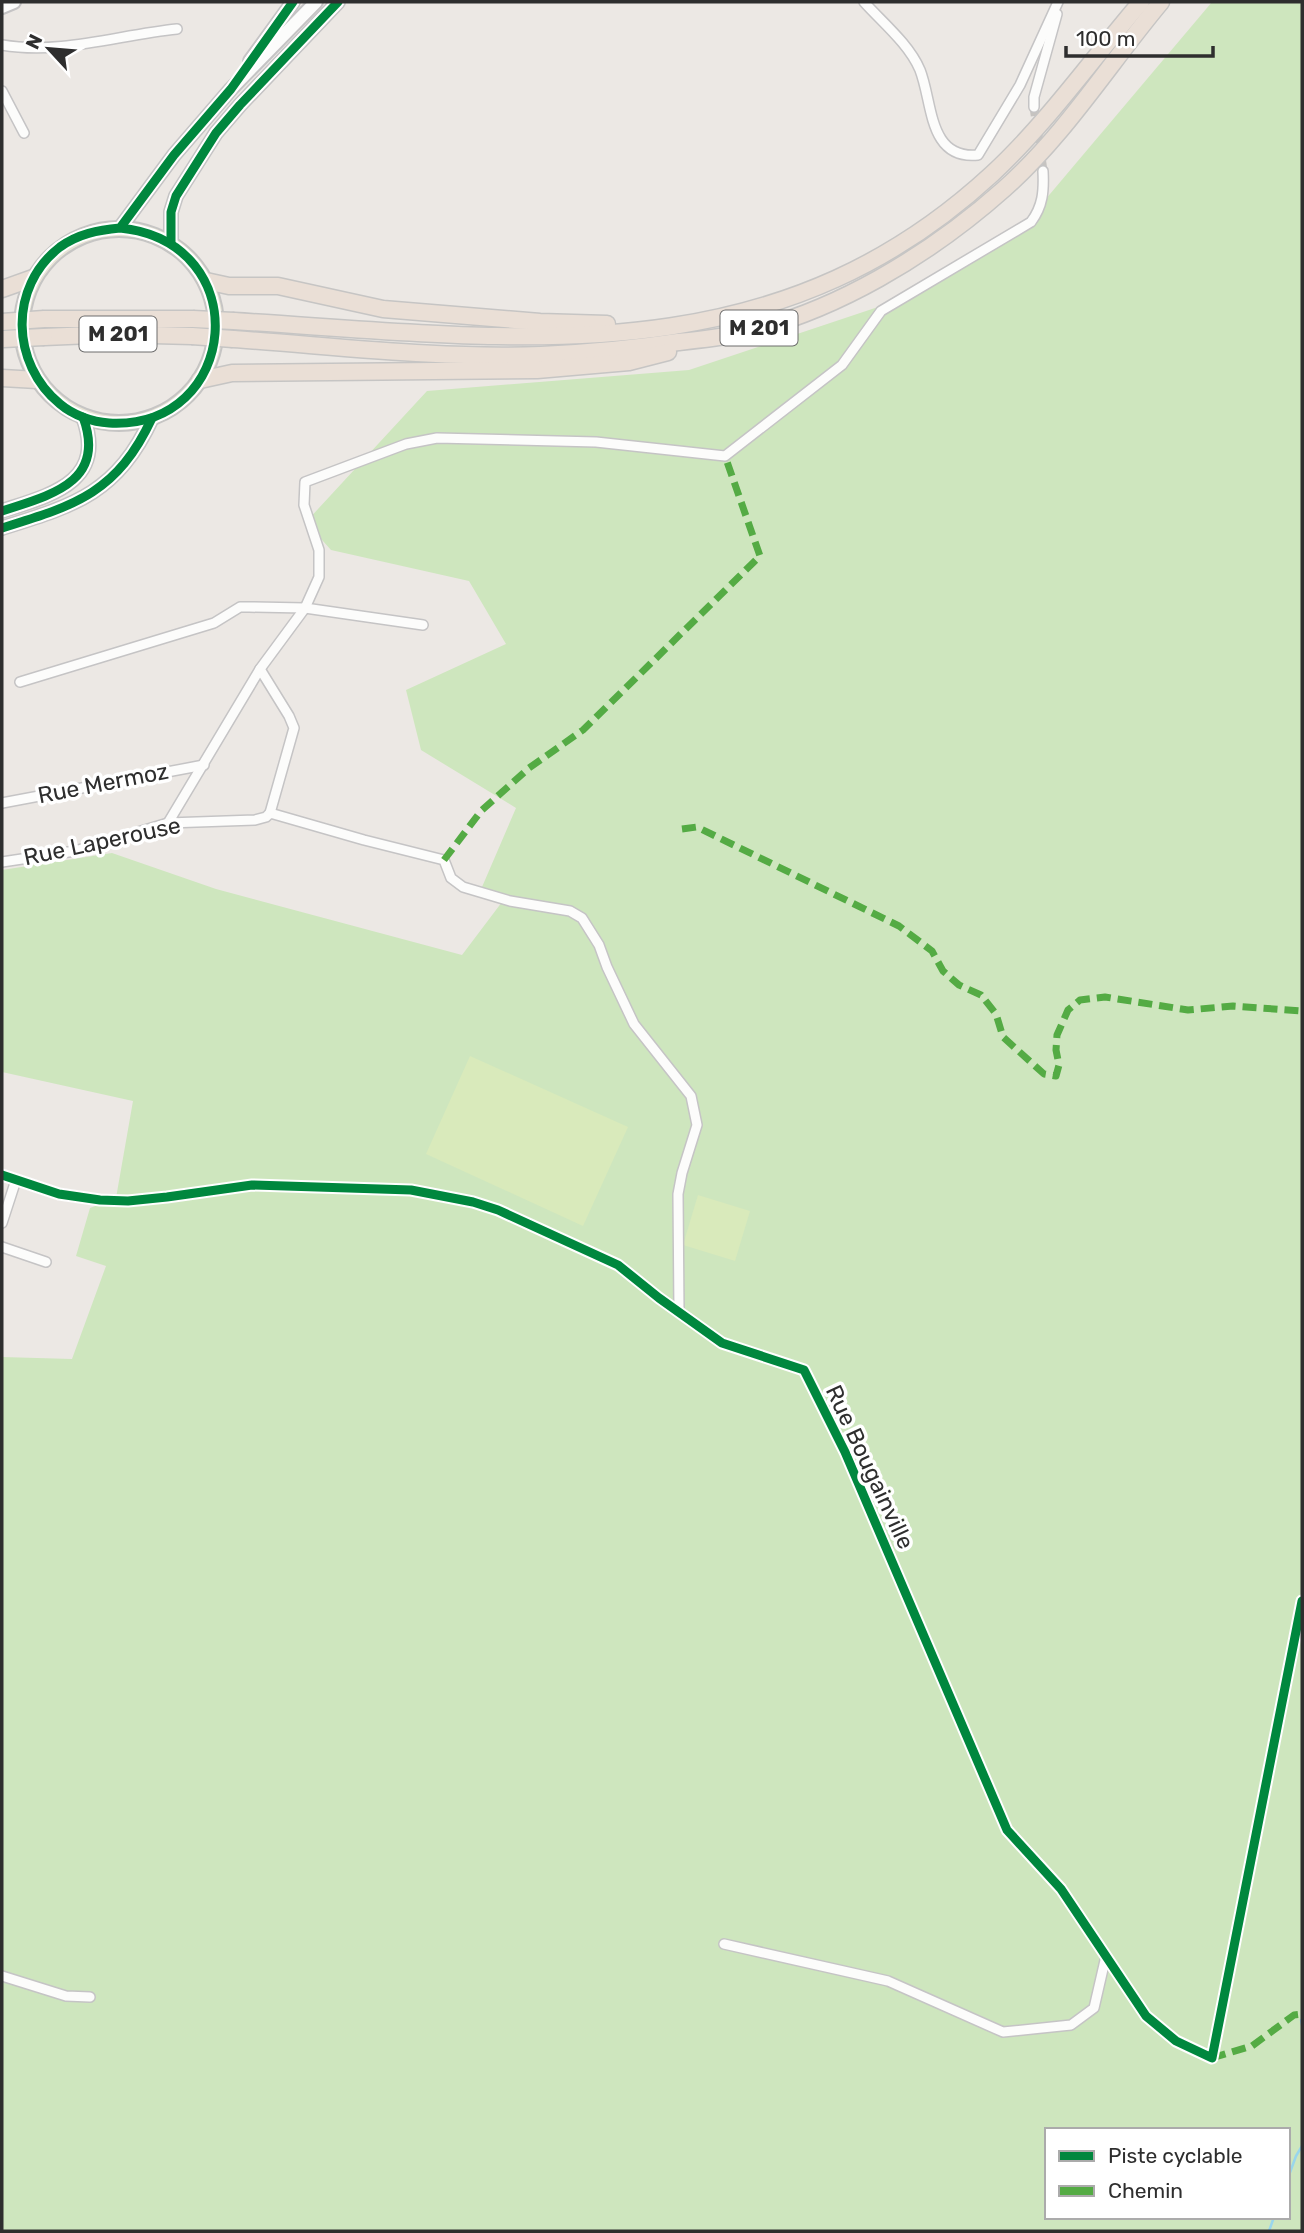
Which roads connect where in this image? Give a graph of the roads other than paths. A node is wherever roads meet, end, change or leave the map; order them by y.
1 (14, 2) edge
2 (293, 2) edge
3 (316, 2) edge
4 (338, 2) edge
5 (864, 2) edge
6 (1059, 2) edge
7 (1141, 2) edge
8 (1161, 2) edge
9 (2, 7) edge
10 (177, 29) dead end
11 (2, 45) edge
12 (231, 89) junction
13 (2, 91) edge
14 (1034, 107) tunnel mouth
15 (24, 133) dead end
16 (1043, 171) tunnel mouth
17 (120, 228) junction
18 (171, 243) junction
19 (33, 278) junction
20 (206, 281) junction
21 (2, 289) edge
22 (806, 292) junction
23 (2, 322) edge
24 (736, 334) junction
25 (2, 339) edge
26 (2, 378) edge
27 (37, 380) junction
28 (200, 380) junction
29 (83, 417) junction
30 (152, 418) junction
31 (2, 511) edge
32 (2, 528) edge
33 (305, 608) junction
34 (424, 625) dead end
35 (260, 668) junction
36 (20, 682) dead end
37 (204, 765) junction
38 (2, 803) edge
39 (270, 813) junction
40 (167, 823) junction
41 (2, 862) edge
42 (2, 1175) edge
43 (16, 1180) junction
44 (2, 1223) edge
45 (2, 1247) edge
46 (46, 1262) dead end
47 (679, 1312) junction
48 (1302, 1601) edge
49 (724, 1944) dead end
50 (1106, 1956) junction
51 (2, 1976) edge
52 (90, 1997) dead end

1 - 9 main road
2 - 12 main road
3 - 12 main road
4 - 18 main road
5 - 6 street
6 - 14 street
7 - 22 highway, M 201
8 - 24 highway, M 201
10 - 11 street
12 - 17 main road
13 - 15 street
16 - 33 street
17 - 18 main road
17 - 19 main road
18 - 20 main road
19 - 21 highway
19 - 27 main road
20 - 22 highway
20 - 28 main road
22 - 23 highway, M 201, bridge
24 - 25 highway, M 201, bridge
24 - 28 highway
26 - 27 highway
27 - 29 main road
28 - 30 main road
29 - 30 main road
29 - 31 main road
30 - 32 main road
33 - 34 street
33 - 35 street
33 - 36 street
35 - 37 street
35 - 39 street
37 - 38 street, Rue Mermoz
37 - 40 street
39 - 40 street, Rue Laperouse
39 - 47 street, Rue Laperouse
40 - 41 street, Rue Laperouse
42 - 43 street, Rue Bougainville
43 - 44 street
43 - 47 street, Rue Bougainville
45 - 46 street
47 - 50 street, Rue Bougainville
48 - 50 street, Rue Bougainville
49 - 50 street
51 - 52 street

